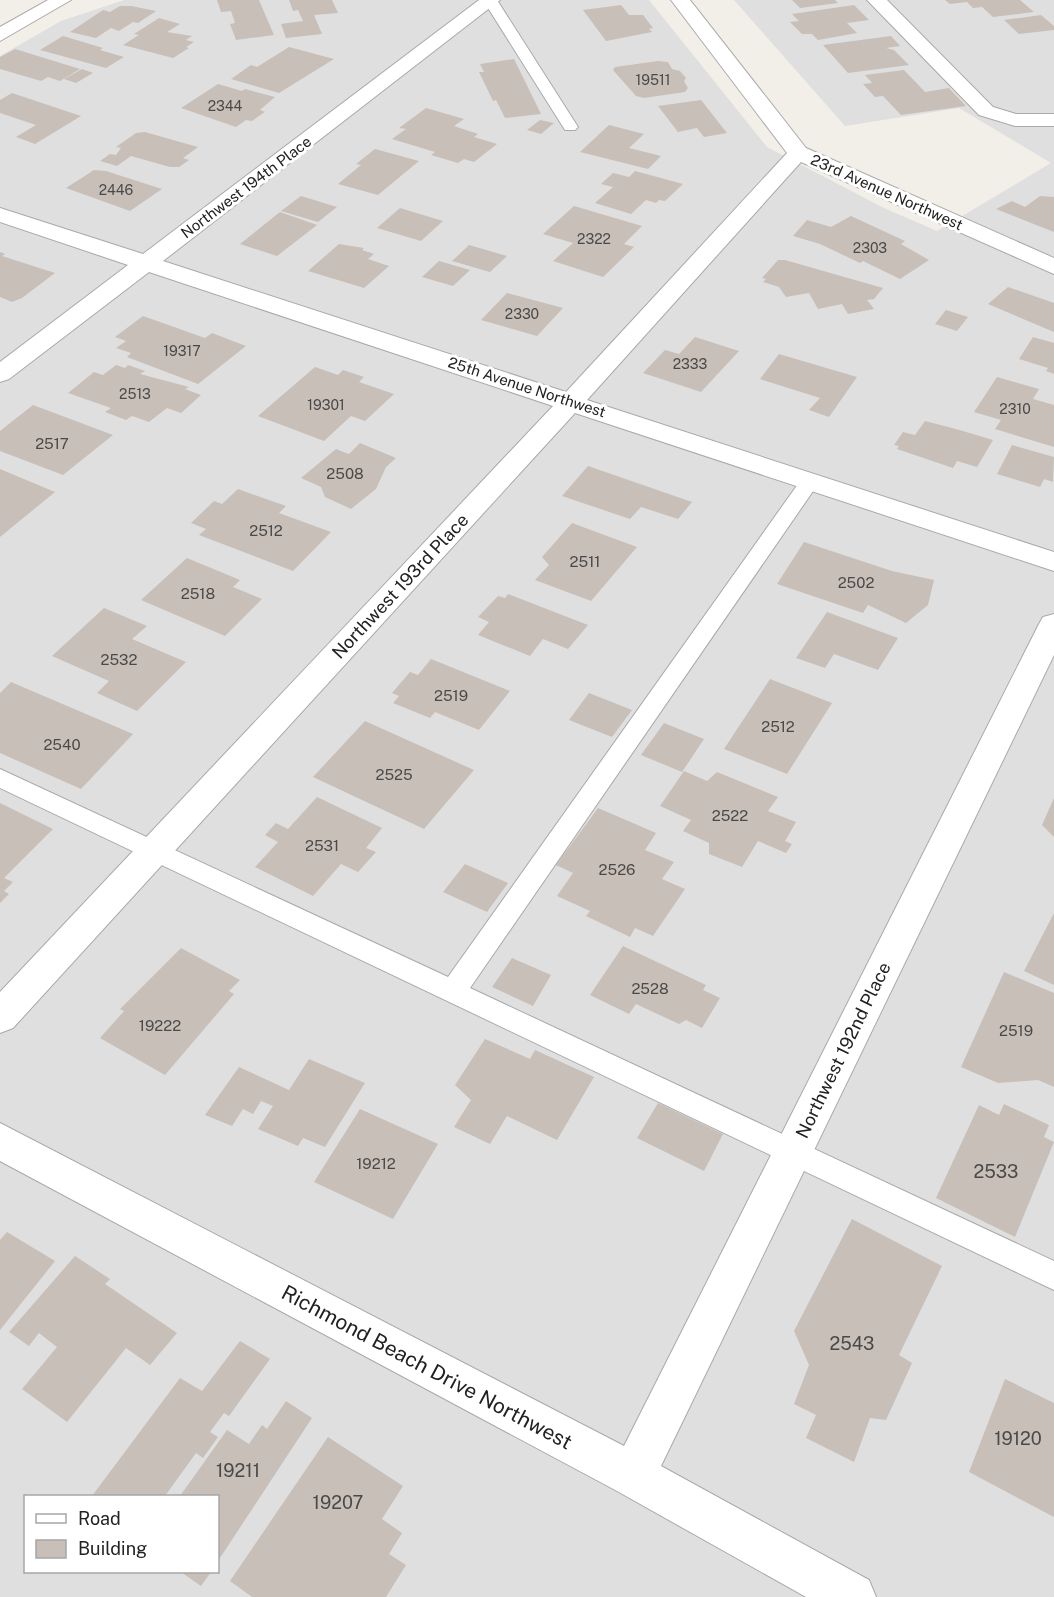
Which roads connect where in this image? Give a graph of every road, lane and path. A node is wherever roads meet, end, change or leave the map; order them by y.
1 (62, 0) edge
2 (490, 0) edge
3 (680, 0) edge
4 (876, 0) edge
5 (0, 35) edge
6 (1054, 120) edge
7 (570, 127) dead end
8 (798, 153) junction
9 (0, 214) edge
10 (148, 263) junction
11 (1054, 267) edge
12 (0, 374) edge
13 (572, 401) junction
14 (810, 481) junction
15 (1054, 562) edge
16 (1054, 624) edge
17 (0, 778) edge
18 (155, 850) junction
19 (453, 991) junction
20 (0, 1017) edge
21 (0, 1141) edge
22 (793, 1152) junction
23 (1054, 1276) edge
24 (633, 1475) junction
25 (852, 1597) edge

1 - 5 street
2 - 7 lane
2 - 10 street, Northwest 194th Place
3 - 8 street, 23rd Avenue Northwest
4 - 6 street
8 - 11 street, 23rd Avenue Northwest
8 - 13 street, Northwest 193rd Place
9 - 10 street, 25th Avenue Northwest
10 - 12 street, Northwest 194th Place
10 - 13 street, 25th Avenue Northwest
13 - 14 street, 25th Avenue Northwest
13 - 18 street, Northwest 193rd Place
14 - 15 street, 25th Avenue Northwest
14 - 19 lane
16 - 22 street, Northwest 192nd Place
17 - 18 lane
18 - 19 lane
18 - 20 street, Northwest 193rd Place
19 - 22 lane
21 - 24 street, Richmond Beach Drive Northwest
22 - 23 lane
22 - 24 street, Northwest 192nd Place
24 - 25 street, Richmond Beach Drive Northwest

